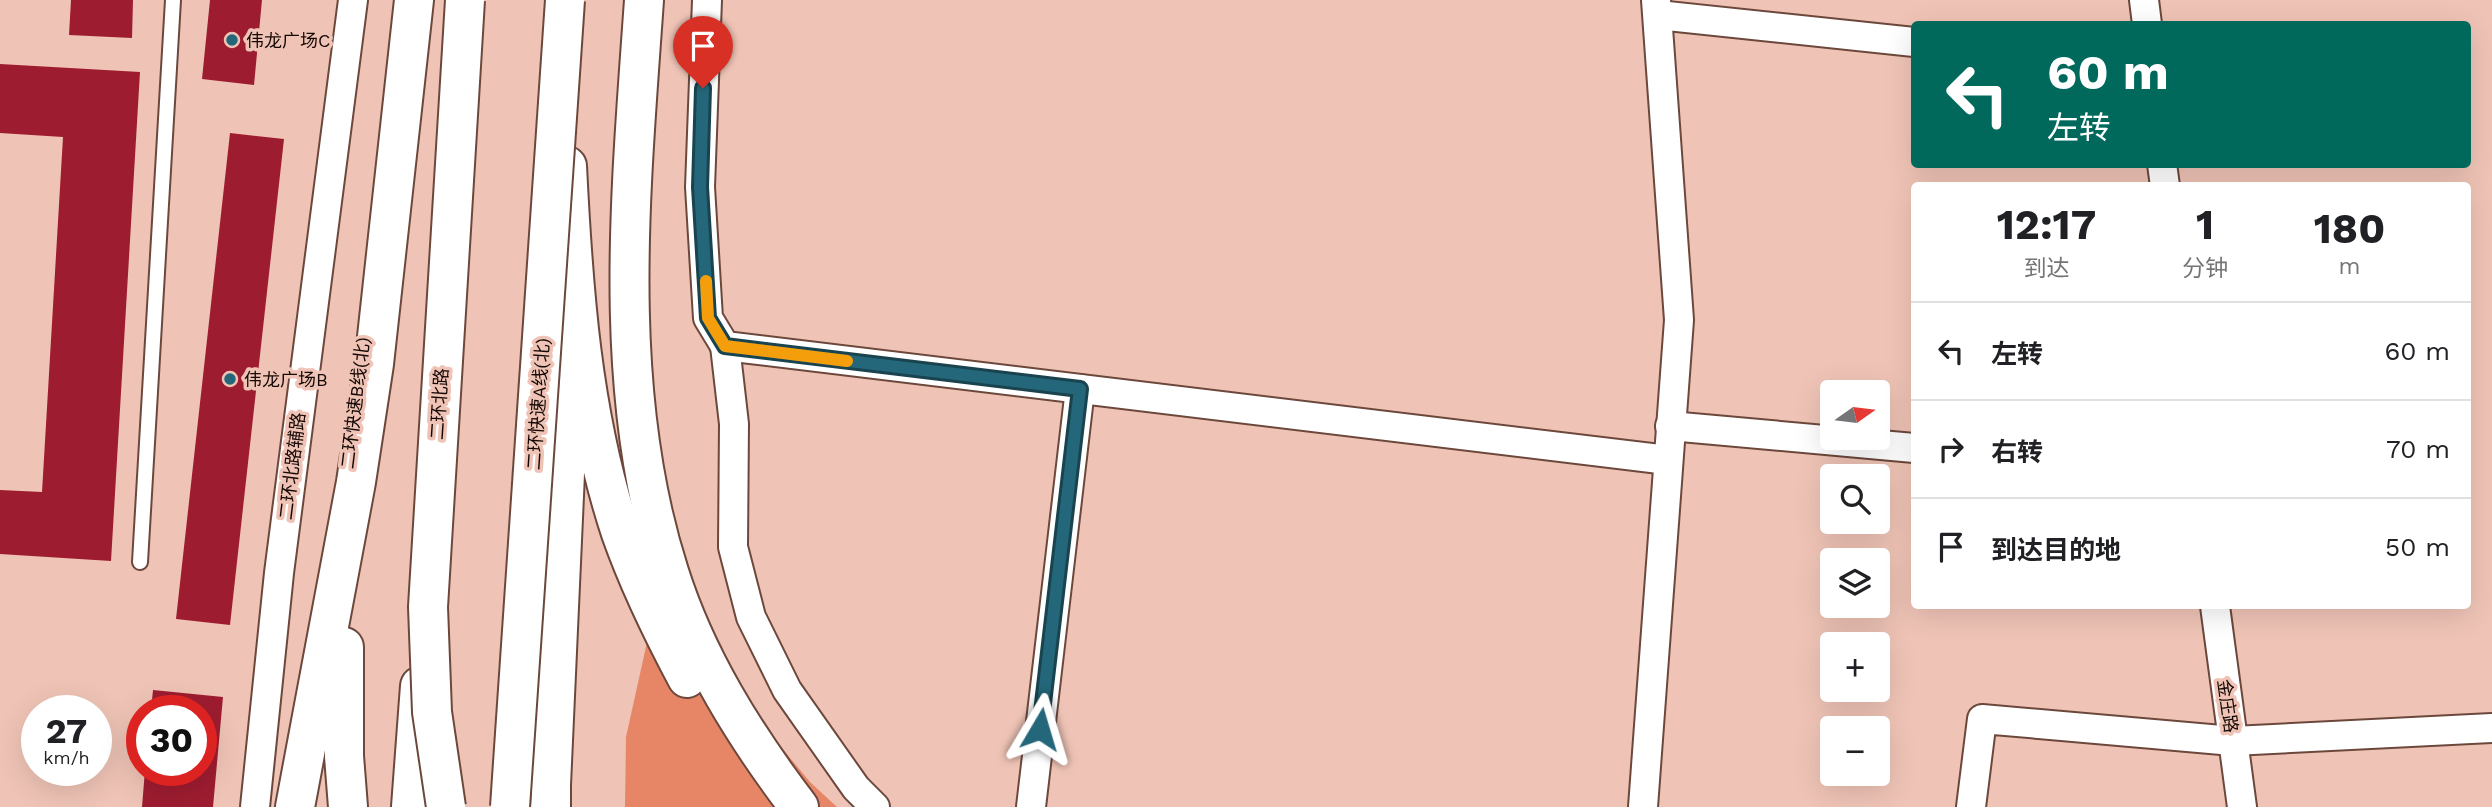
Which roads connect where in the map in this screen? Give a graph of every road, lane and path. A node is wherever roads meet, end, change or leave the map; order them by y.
1 (173, 0) edge
2 (353, 0) edge
3 (400, 0) edge
4 (414, 0) edge
5 (466, 0) edge
6 (645, 0) edge
7 (707, 0) edge
8 (2144, 0) edge
9 (564, 6) edge
10 (1657, 8) edge
11 (2147, 21) edge
12 (1911, 42) edge
13 (725, 346) junction
14 (1080, 389) junction
15 (365, 422) junction
16 (1670, 426) junction
17 (1911, 448) edge
18 (1668, 460) junction
19 (139, 562) dead end
20 (2215, 609) edge
21 (2492, 728) edge
22 (2233, 741) junction
23 (551, 802) edge
24 (255, 807) edge
25 (295, 807) edge
26 (309, 807) edge
27 (348, 807) edge
28 (411, 807) edge
29 (446, 807) edge
30 (510, 807) edge
31 (792, 807) edge
32 (799, 807) edge
33 (875, 807) edge
34 (1031, 807) edge
35 (1643, 807) edge
36 (1971, 807) edge
37 (2242, 807) edge

1 - 19 lane
2 - 24 street, 二环北路辅路
3 - 26 main road, 二环快速B线(北)
4 - 15 main road
5 - 28 main road, 二环北路
5 - 29 main road, bridge
6 - 32 main road
7 - 13 street
8 - 11 street
9 - 23 main road
9 - 30 main road, 二环快速A线(北), bridge
9 - 31 main road
10 - 12 street
10 - 16 street
13 - 14 street
13 - 33 street
14 - 18 street
14 - 34 street
15 - 25 main road
15 - 27 main road
16 - 17 street
16 - 18 street
18 - 35 street
20 - 22 street, 金庄路
21 - 22 street
22 - 36 street
22 - 37 street, 金庄路

